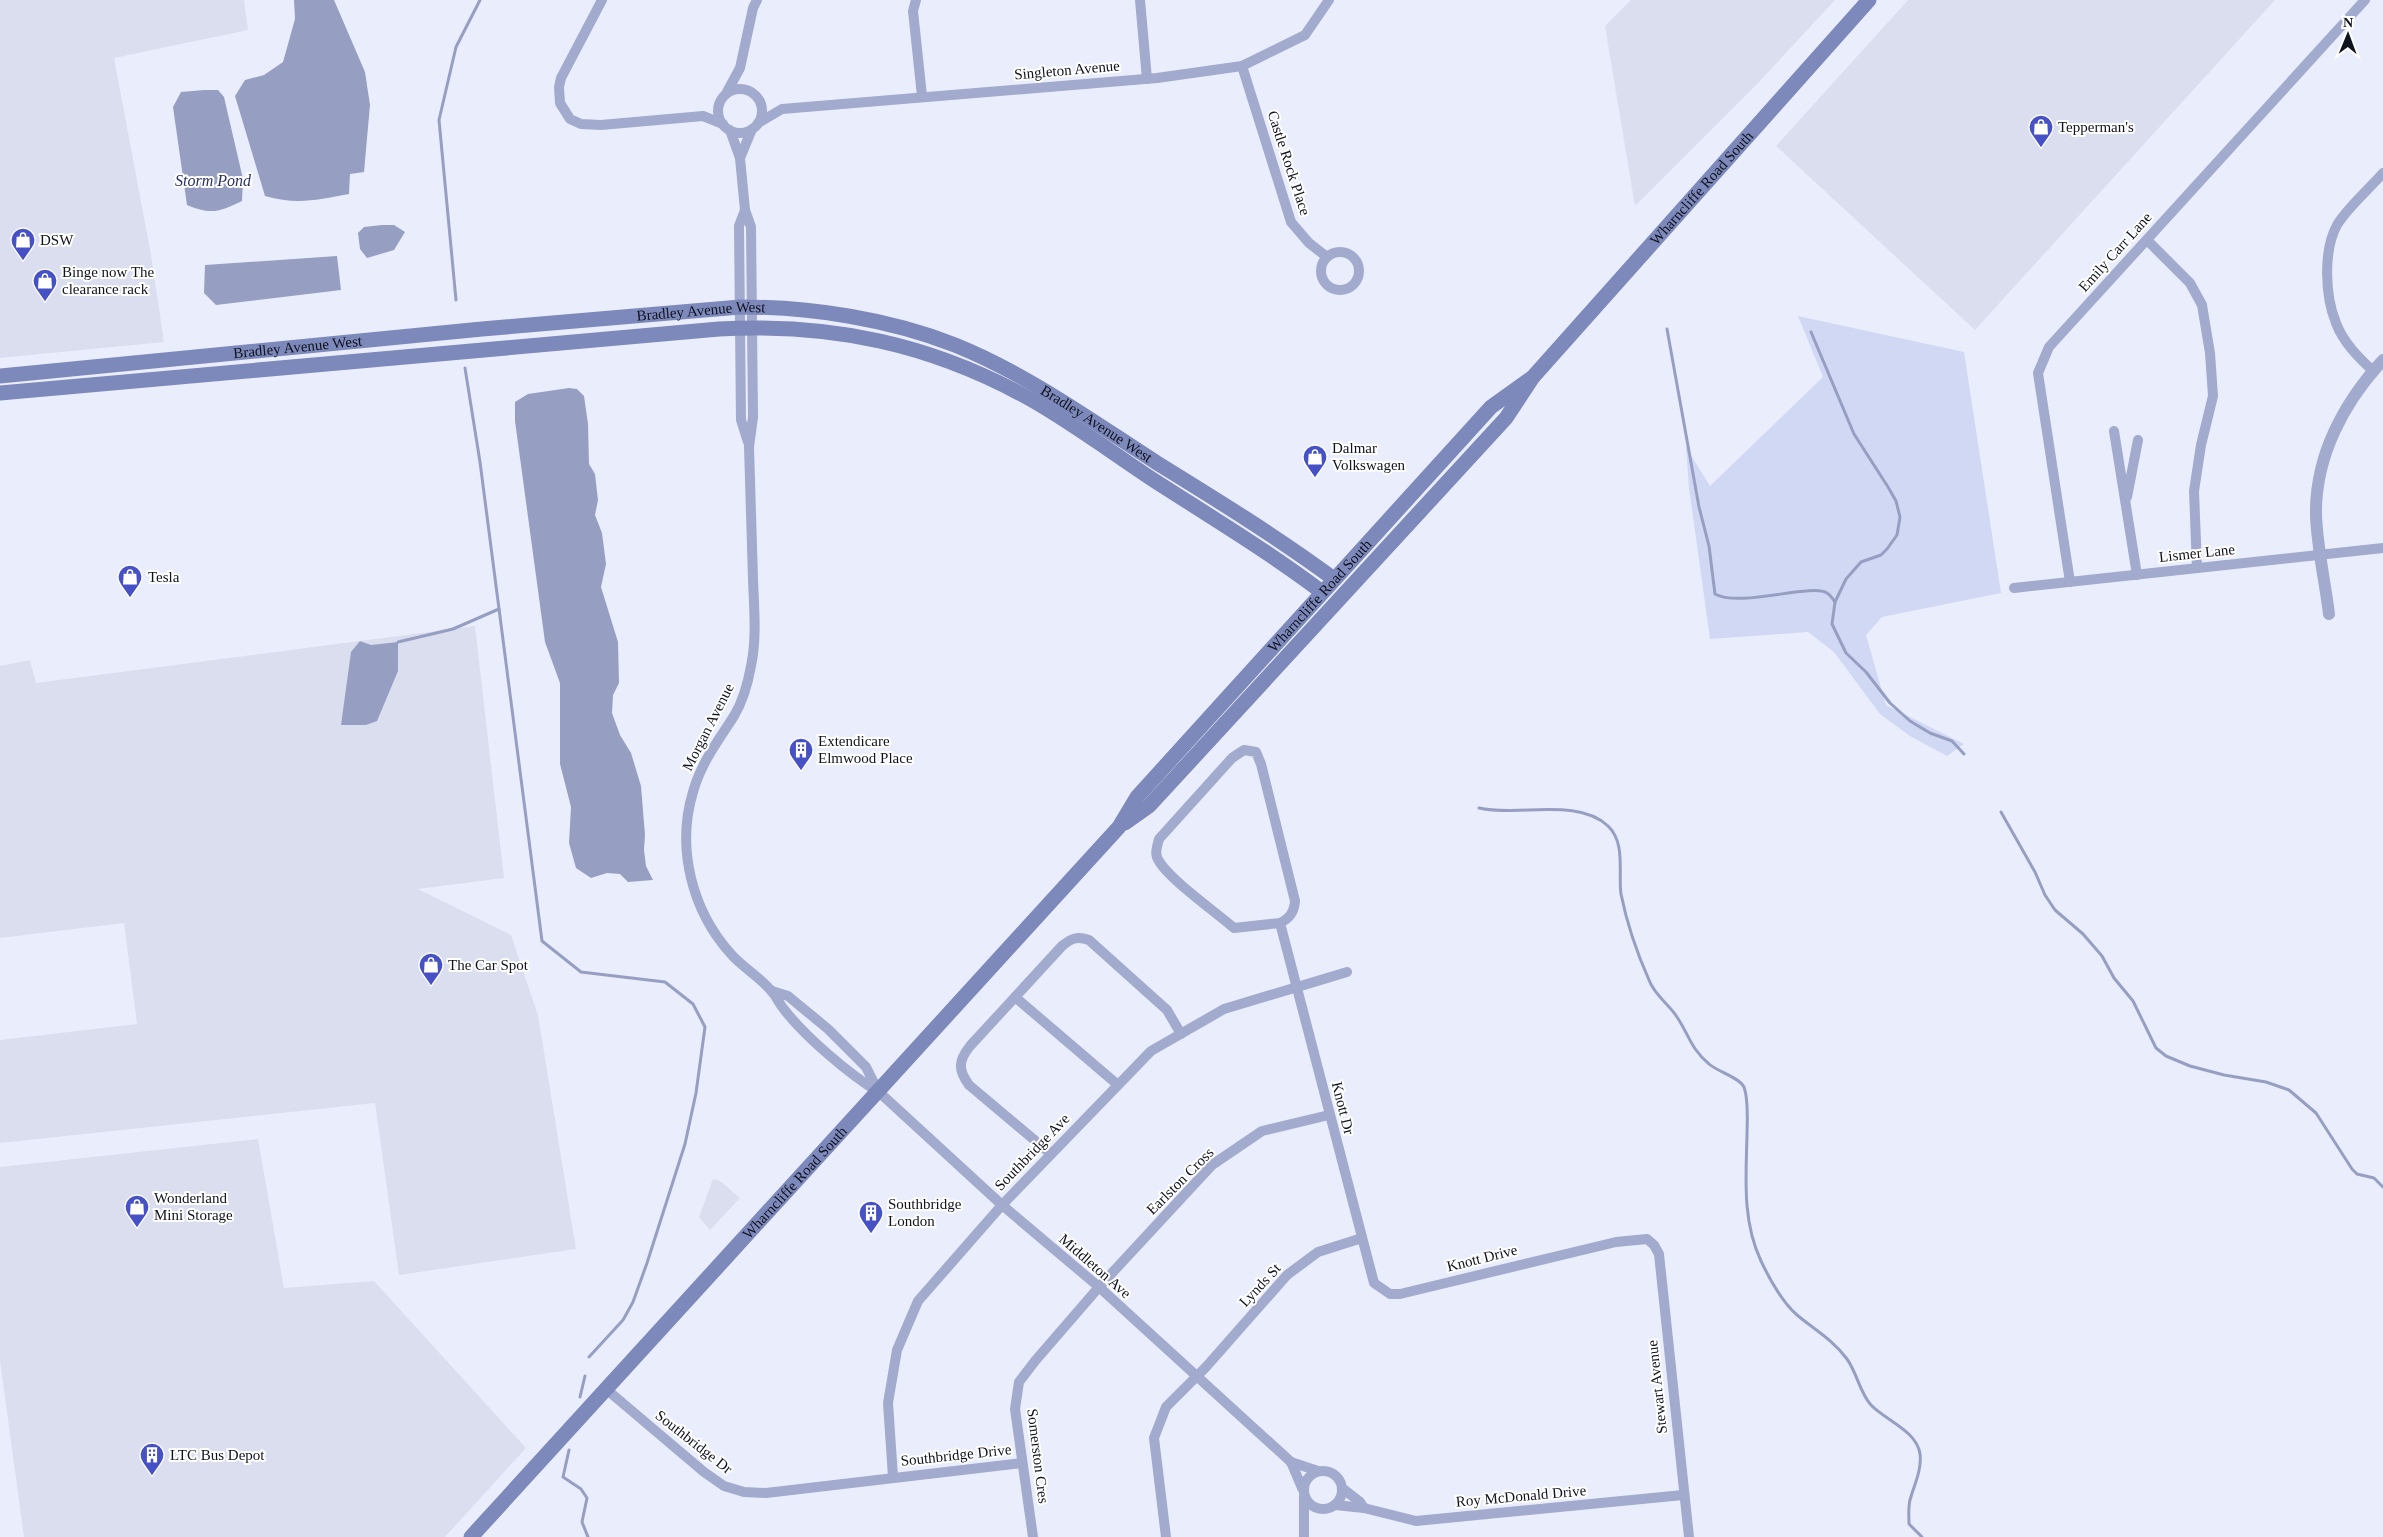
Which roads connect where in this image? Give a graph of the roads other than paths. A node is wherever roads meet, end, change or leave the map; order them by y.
1 (602, 0) edge
2 (757, 0) edge
3 (916, 0) edge
4 (1140, 0) edge
5 (1329, 0) edge
6 (1869, 0) edge
7 (2364, 0) edge
8 (1242, 66) junction
9 (740, 68) junction
10 (1147, 79) junction
11 (727, 92) junction
12 (754, 94) junction
13 (922, 96) junction
14 (720, 102) junction
15 (782, 109) junction
16 (703, 116) junction
17 (755, 126) junction
18 (726, 127) junction
19 (740, 158) junction
20 (2383, 173) edge
21 (2147, 240) junction
22 (1326, 257) dead end
23 (746, 307) junction
24 (747, 327) junction
25 (2383, 360) edge
26 (2373, 371) junction
27 (0, 376) edge
28 (1533, 376) junction
29 (0, 393) edge
30 (2114, 431) dead end
31 (2138, 440) dead end
32 (2126, 505) junction
33 (2383, 548) edge
34 (2321, 555) junction
35 (2197, 568) junction
36 (2137, 575) junction
37 (1334, 579) junction
38 (2070, 582) junction
39 (2014, 588) dead end
40 (1322, 592) junction
41 (2329, 614) dead end
42 (1119, 827) junction
43 (1280, 923) junction
44 (1347, 972) dead end
45 (1297, 986) junction
46 (772, 991) junction
47 (1015, 997) junction
48 (1181, 1034) junction
49 (1118, 1085) junction
50 (880, 1093) junction
51 (1329, 1115) junction
52 (1051, 1154) junction
53 (1002, 1205) junction
54 (1362, 1238) junction
55 (1647, 1239) joint
56 (1099, 1287) junction
57 (1197, 1376) junction
58 (606, 1389) junction
59 (1291, 1462) junction
60 (1022, 1463) junction
61 (1318, 1471) junction
62 (893, 1477) junction
63 (1342, 1488) junction
64 (1304, 1493) junction
65 (1683, 1495) junction
66 (1335, 1505) junction
67 (1364, 1508) junction
68 (1323, 1509) junction
69 (1305, 1522) junction
70 (471, 1537) edge
71 (1033, 1537) edge
72 (1166, 1537) edge
73 (1304, 1537) edge
74 (1689, 1537) edge

1 - 16 street
2 - 9 street
3 - 13 street
4 - 10 street
5 - 8 street, Singleton Avenue
6 - 28 main road, Wharncliffe Road South
7 - 21 street, Emily Carr Lane
8 - 10 street, Singleton Avenue
8 - 22 street, Castle Rock Place
9 - 11 street
9 - 12 street
10 - 13 street, Singleton Avenue
11 - 12 street
11 - 14 street
12 - 15 street
12 - 17 street
13 - 15 street, Singleton Avenue
14 - 16 street
14 - 18 street
15 - 17 street, Singleton Avenue
16 - 18 street
17 - 18 street
17 - 19 street, Morgan Avenue
18 - 19 street, Morgan Avenue
19 - 23 street, Morgan Avenue
20 - 26 street
21 - 35 street
21 - 38 street, Emily Carr Lane
23 - 24 street, Morgan Avenue
23 - 27 main road, Bradley Avenue West
23 - 37 main road, Bradley Avenue West
24 - 29 main road, Bradley Avenue West
24 - 40 main road, Bradley Avenue West
24 - 46 street, Morgan Avenue
25 - 26 street
26 - 34 street
28 - 37 main road, Wharncliffe Road South
28 - 42 main road, Wharncliffe Road South
30 - 32 street
31 - 32 street
32 - 36 street
33 - 34 street, Lismer Lane
34 - 35 street, Lismer Lane
34 - 41 street
35 - 36 street, Lismer Lane
36 - 38 street, Lismer Lane
37 - 40 main road, Wharncliffe Road South
38 - 39 street, Lismer Lane
40 - 42 main road, Wharncliffe Road South
42 - 50 main road, Wharncliffe Road South
43 - 43 street
43 - 45 street, Knott Dr
44 - 45 street, Southbridge Ave
45 - 48 street, Southbridge Ave
45 - 51 street, Knott Dr
46 - 50 street, Morgan Avenue
46 - 50 street, Morgan Avenue
47 - 48 street
47 - 49 street
47 - 52 street
48 - 49 street, Southbridge Ave
49 - 52 street, Southbridge Ave
50 - 53 street, Middleton Ave
50 - 58 main road, Wharncliffe Road South
51 - 54 street, Knott Dr
51 - 56 street, Earlston Cross
52 - 53 street, Southbridge Ave
53 - 56 street, Middleton Ave
53 - 62 street, Southbridge Ave
54 - 55 street, Knott Drive
54 - 57 street, Lynds St
55 - 65 street, Stewart Avenue
56 - 57 street, Middleton Ave
56 - 60 street, Somerston Cres
57 - 59 street, Middleton Ave
57 - 72 street
58 - 62 street, Southbridge Dr
58 - 70 main road, Wharncliffe Road South
59 - 61 street
59 - 64 street
60 - 62 street, Southbridge Drive
60 - 71 street, Somerston Cres
61 - 63 street
61 - 64 street
63 - 66 street
63 - 67 street
64 - 68 street
64 - 69 street
65 - 67 street, Roy McDonald Drive
65 - 74 street, Stewart Avenue
66 - 67 street, Roy McDonald Drive
66 - 68 street
68 - 69 street
69 - 73 street

